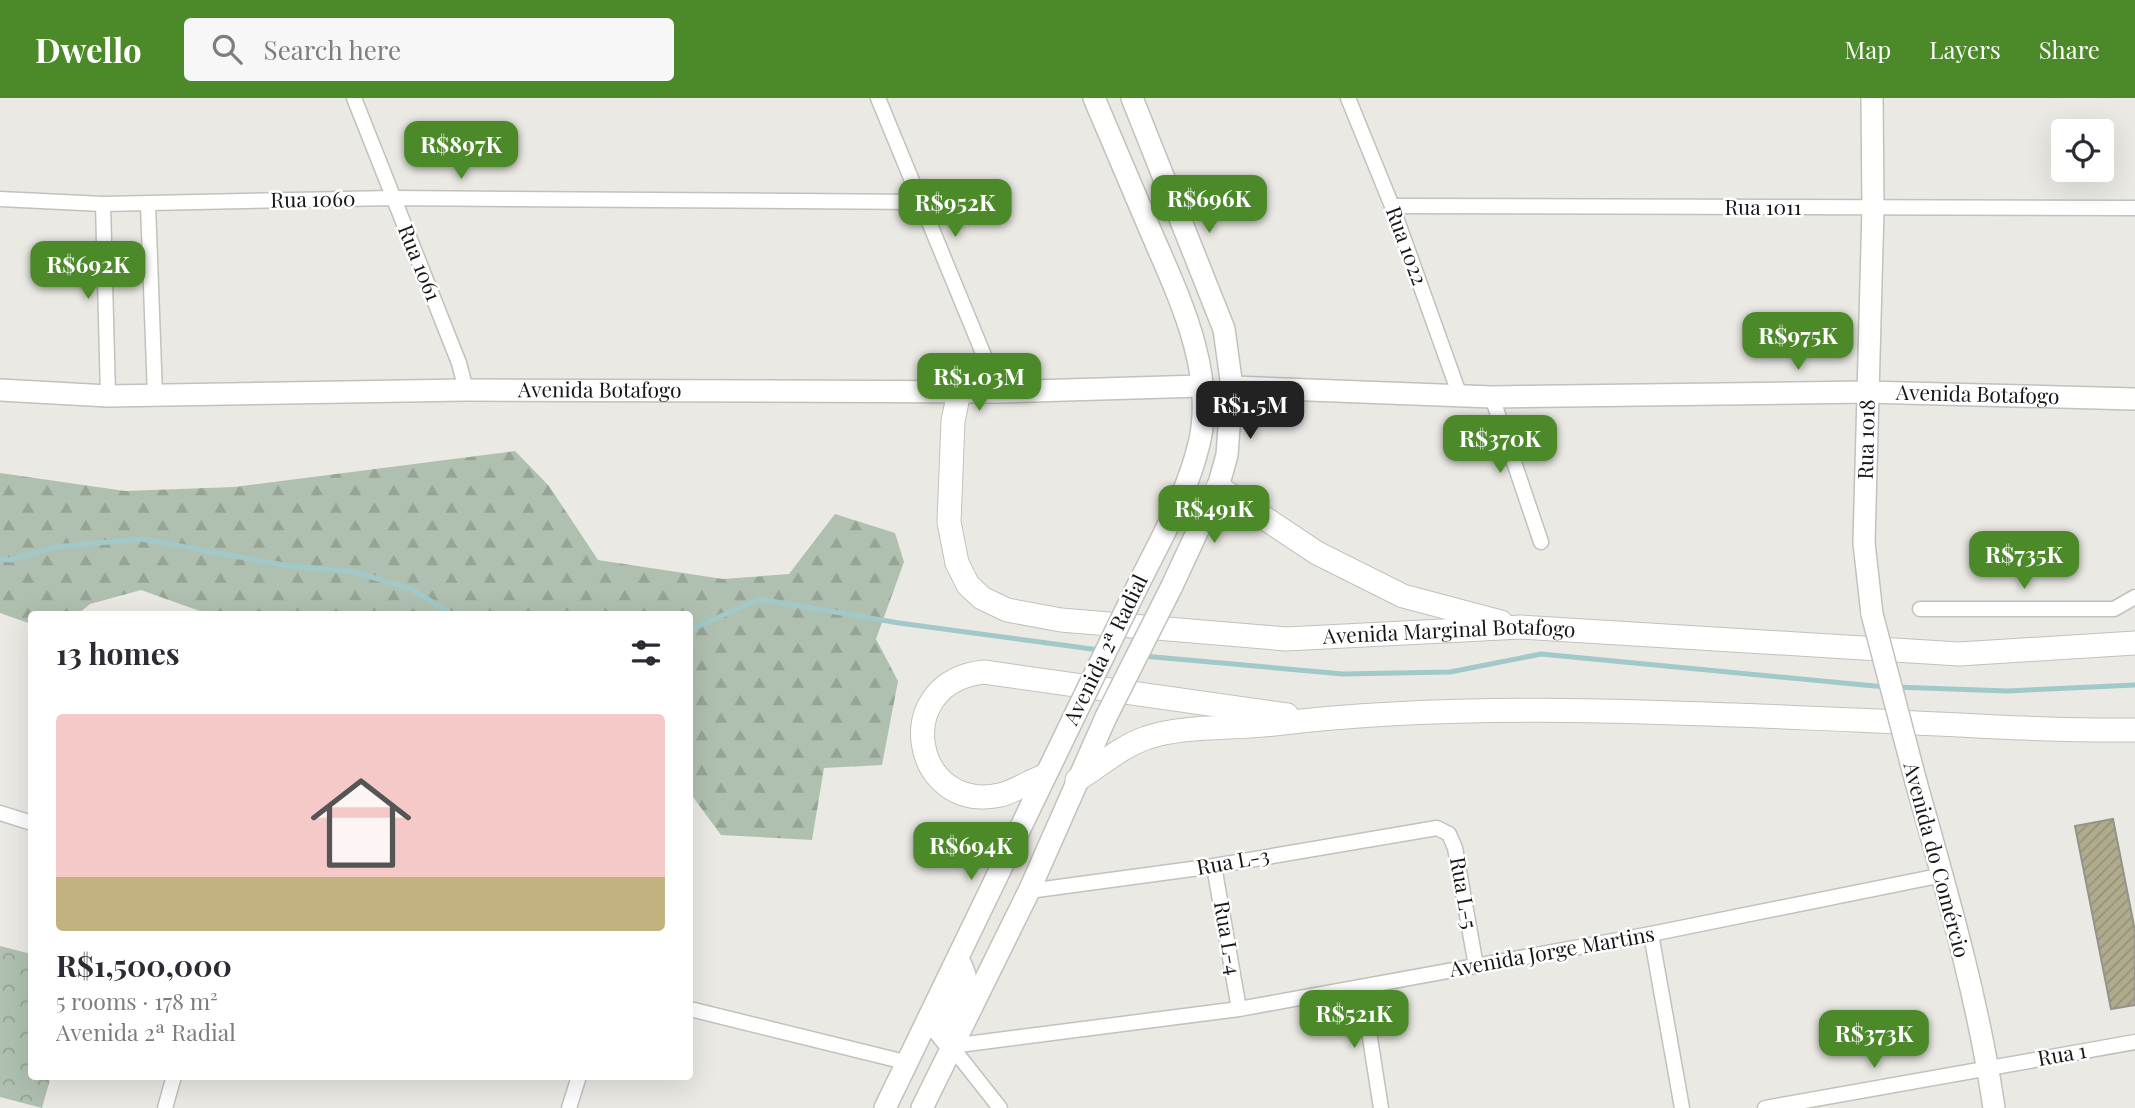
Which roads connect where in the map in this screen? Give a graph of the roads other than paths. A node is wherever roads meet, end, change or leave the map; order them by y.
1 (354, 98) edge
2 (878, 98) edge
3 (1094, 98) edge
4 (1132, 98) edge
5 (1348, 98) edge
6 (1872, 98) edge
7 (392, 198) junction
8 (0, 199) edge
9 (920, 202) junction
10 (103, 204) junction
11 (148, 204) junction
12 (1392, 206) junction
13 (1873, 208) junction
14 (2135, 208) edge
15 (1201, 386) junction
16 (1232, 387) junction
17 (0, 390) edge
18 (466, 390) junction
19 (959, 392) junction
20 (999, 392) junction
21 (1866, 393) junction
22 (108, 396) junction
23 (155, 396) junction
24 (1460, 396) junction
25 (1492, 397) junction
26 (2135, 399) edge
27 (1218, 487) junction
28 (1541, 542) dead end
29 (2135, 597) edge
30 (1920, 609) dead end
31 (1871, 614) joint
32 (1521, 627) junction
33 (2135, 643) edge
34 (1318, 719) junction
35 (2135, 730) edge
36 (1044, 776) junction
37 (1077, 780) junction
38 (0, 814) edge
39 (28, 822) edge
40 (1437, 828) joint
41 (1214, 866) junction
42 (1943, 876) junction
43 (1028, 891) junction
44 (1651, 934) junction
45 (958, 957) junction
46 (1476, 966) junction
47 (1362, 987) junction
48 (1239, 1009) junction
49 (693, 1010) edge
50 (2135, 1042) edge
51 (951, 1046) junction
52 (905, 1062) junction
53 (1989, 1067) junction
54 (173, 1080) edge
55 (578, 1080) edge
56 (165, 1108) edge
57 (569, 1108) edge
58 (885, 1108) edge
59 (922, 1108) edge
60 (1000, 1108) edge
61 (1381, 1108) edge
62 (1682, 1108) edge
63 (1765, 1108) edge
64 (1994, 1108) edge

1 - 7 street, Rua 1061
2 - 9 street
3 - 15 street, Avenida 2ª Radial
4 - 16 street, Avenida 2ª Radial
5 - 12 street, Rua 1022
6 - 13 street, Rua 1018
7 - 9 street, Rua 1060
7 - 11 street, Rua 1060
7 - 18 street, Rua 1061
8 - 10 street, Rua 1060
9 - 20 street
10 - 11 street, Rua 1060
10 - 22 street
11 - 23 street
12 - 13 street, Rua 1011
12 - 24 street, Rua 1022
13 - 14 street, Rua 1011
13 - 21 street, Rua 1018
15 - 20 street, Avenida Botafogo
15 - 36 street, Avenida 2ª Radial, bridge
16 - 24 street, Avenida Botafogo
16 - 27 street, Avenida 2ª Radial
17 - 22 street, Avenida Botafogo
18 - 19 street, Avenida Botafogo
18 - 23 street, Avenida Botafogo
19 - 20 street, Avenida Botafogo
19 - 32 main road, Avenida Marginal Botafogo
21 - 25 street, Avenida Botafogo
21 - 26 street, Avenida Botafogo
21 - 31 street, Rua 1018
22 - 23 street, Avenida Botafogo
24 - 25 street, Avenida Botafogo
25 - 28 street
27 - 32 main road
27 - 37 street, Avenida 2ª Radial, bridge
29 - 30 street
31 - 42 street, Avenida do Comércio, bridge
32 - 33 main road, Avenida Marginal Botafogo
34 - 35 main road
34 - 36 main road
34 - 37 main road
36 - 45 street, Avenida 2ª Radial
37 - 43 street, Avenida 2ª Radial
38 - 39 street
40 - 41 street, Rua L-3
40 - 46 street, Rua L-5
41 - 43 street, Rua L-3
41 - 48 street, Rua L-4
42 - 44 street, Avenida Jorge Martins
42 - 53 street, Avenida do Comércio
43 - 51 street, Avenida 2ª Radial
44 - 46 street, Avenida Jorge Martins
44 - 62 street
45 - 51 street
45 - 52 street, Avenida 2ª Radial
46 - 47 street, Avenida Jorge Martins
47 - 48 street, Avenida Jorge Martins
47 - 61 street
48 - 51 street, Avenida Jorge Martins
49 - 52 street
50 - 53 street, Rua 1
51 - 59 street, Avenida 2ª Radial
51 - 60 street
52 - 58 street, Avenida 2ª Radial
53 - 63 street, Rua 1
53 - 64 street, Avenida do Comércio
54 - 56 street
55 - 57 street

